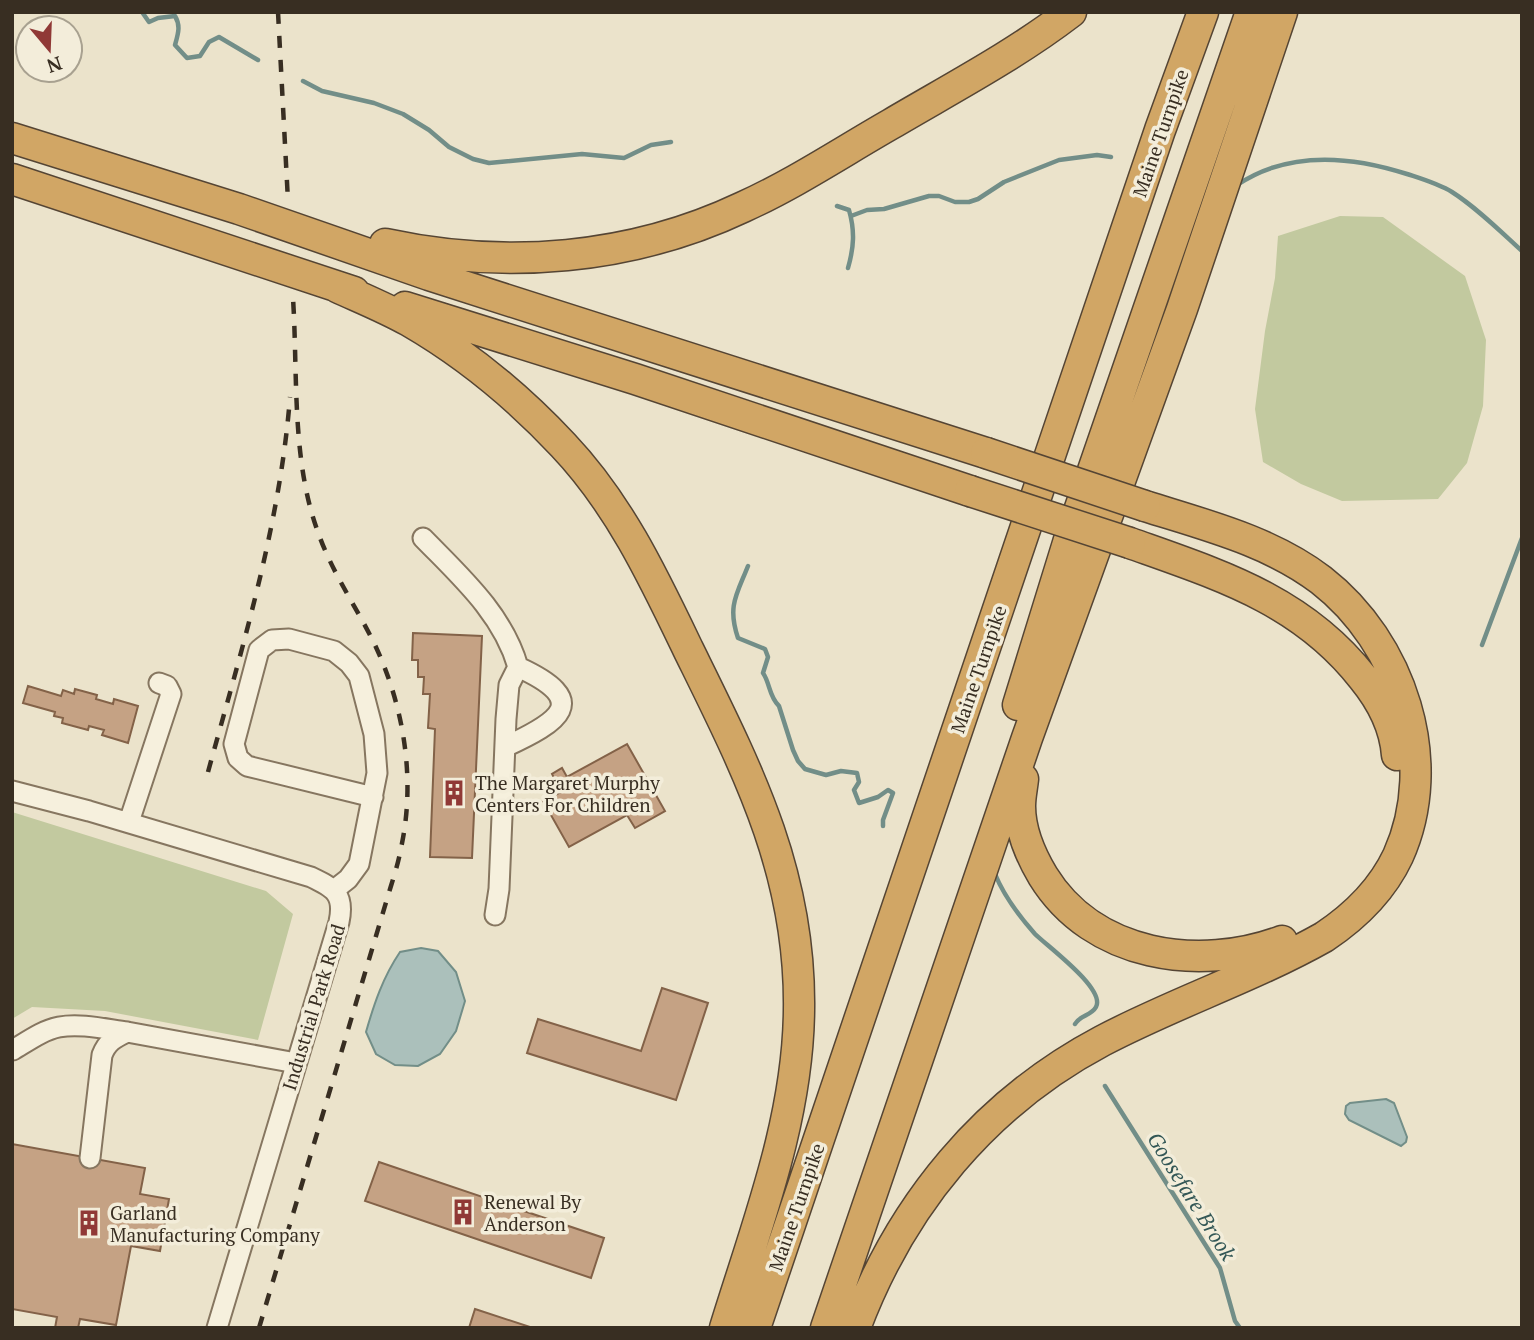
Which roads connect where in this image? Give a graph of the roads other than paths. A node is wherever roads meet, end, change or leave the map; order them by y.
1 (1071, 12) edge
2 (1203, 12) edge
3 (1251, 12) edge
4 (1278, 23) edge
5 (12, 138) edge
6 (12, 179) edge
7 (239, 209) junction
8 (337, 287) junction
9 (423, 538) dead end
10 (519, 667) junction
11 (159, 683) dead end
12 (1027, 738) junction
13 (505, 747) junction
14 (12, 791) edge
15 (373, 797) junction
16 (129, 822) junction
17 (334, 890) junction
18 (495, 915) dead end
19 (127, 1032) junction
20 (13, 1049) edge
21 (296, 1063) junction
22 (90, 1158) dead end
23 (217, 1328) edge
24 (725, 1328) edge
25 (755, 1328) edge
26 (808, 1328) edge
27 (826, 1328) edge
28 (855, 1328) edge

1 - 7 highway
2 - 25 highway, Maine Turnpike
3 - 26 highway
4 - 12 highway
5 - 7 highway
6 - 8 highway
7 - 28 highway, bridge
8 - 12 highway, bridge
8 - 24 highway
9 - 10 street
10 - 13 street
10 - 13 street
11 - 16 street
12 - 27 highway
13 - 18 street
14 - 16 street
15 - 15 street
15 - 17 street
16 - 17 street
17 - 21 street, Industrial Park Road
19 - 20 street
19 - 21 street
19 - 22 street
21 - 23 street, Industrial Park Road

